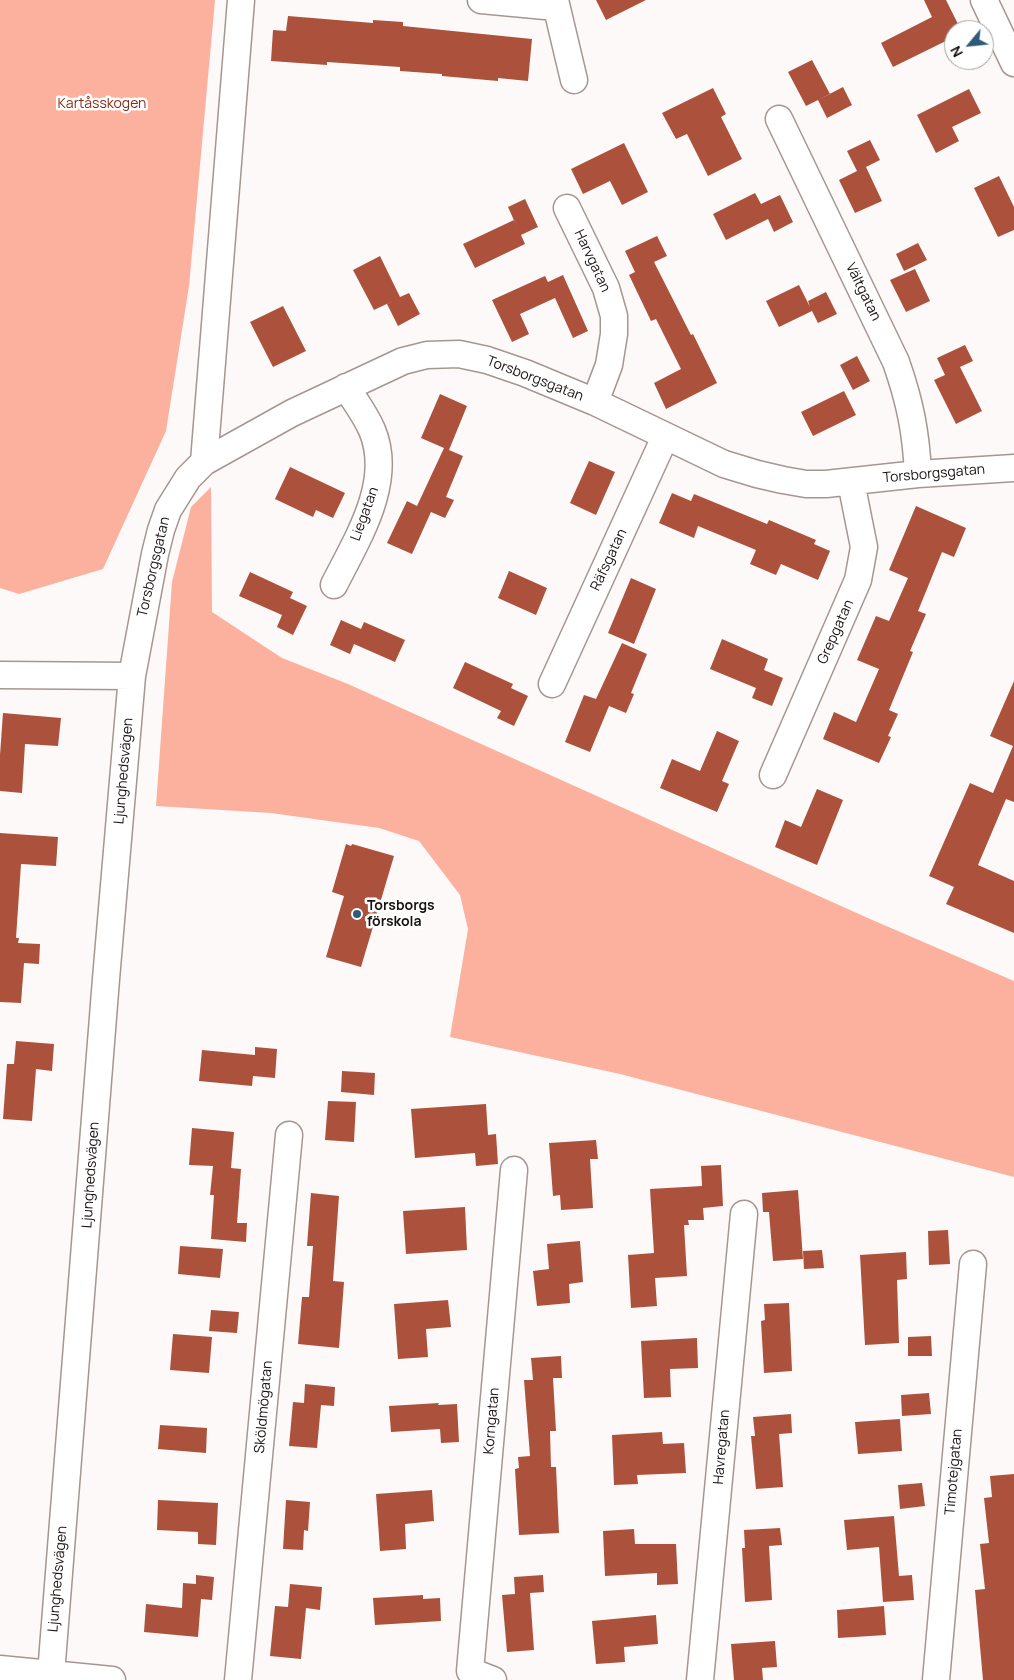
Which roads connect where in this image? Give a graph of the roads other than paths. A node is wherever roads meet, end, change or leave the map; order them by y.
1 (242, 0) edge
2 (481, 0) edge
3 (984, 0) edge
4 (556, 4) edge
5 (1014, 63) edge
6 (574, 80) dead end
7 (779, 119) dead end
8 (567, 208) dead end
9 (346, 387) junction
10 (595, 402) junction
11 (665, 437) junction
12 (204, 462) junction
13 (1014, 468) edge
14 (918, 474) junction
15 (851, 482) junction
16 (334, 585) dead end
17 (0, 675) edge
18 (132, 676) junction
19 (552, 684) dead end
20 (773, 775) dead end
21 (290, 1134) dead end
22 (514, 1170) dead end
23 (744, 1214) dead end
24 (973, 1264) dead end
25 (0, 1669) edge
26 (51, 1674) junction
27 (112, 1680) edge
28 (238, 1680) edge
29 (493, 1680) edge
30 (700, 1680) edge
31 (936, 1680) edge

1 - 12 street
2 - 4 street
3 - 5 street
4 - 6 street
7 - 14 street, Vältgatan
8 - 10 street, Harvgatan
9 - 10 street, Torsborgsgatan
9 - 12 street, Torsborgsgatan
9 - 16 street, Liegatan
10 - 11 street, Torsborgsgatan
11 - 15 street, Torsborgsgatan
11 - 19 street, Räfsgatan
12 - 18 street, Torsborgsgatan
13 - 14 street, Torsborgsgatan
14 - 15 street, Torsborgsgatan
15 - 20 street, Grepgatan
17 - 18 street
18 - 26 street, Ljunghedsvägen
21 - 28 street, Sköldmögatan
22 - 29 street, Korngatan
23 - 30 street, Havregatan
24 - 31 street, Timotejgatan
25 - 26 street
26 - 27 street

